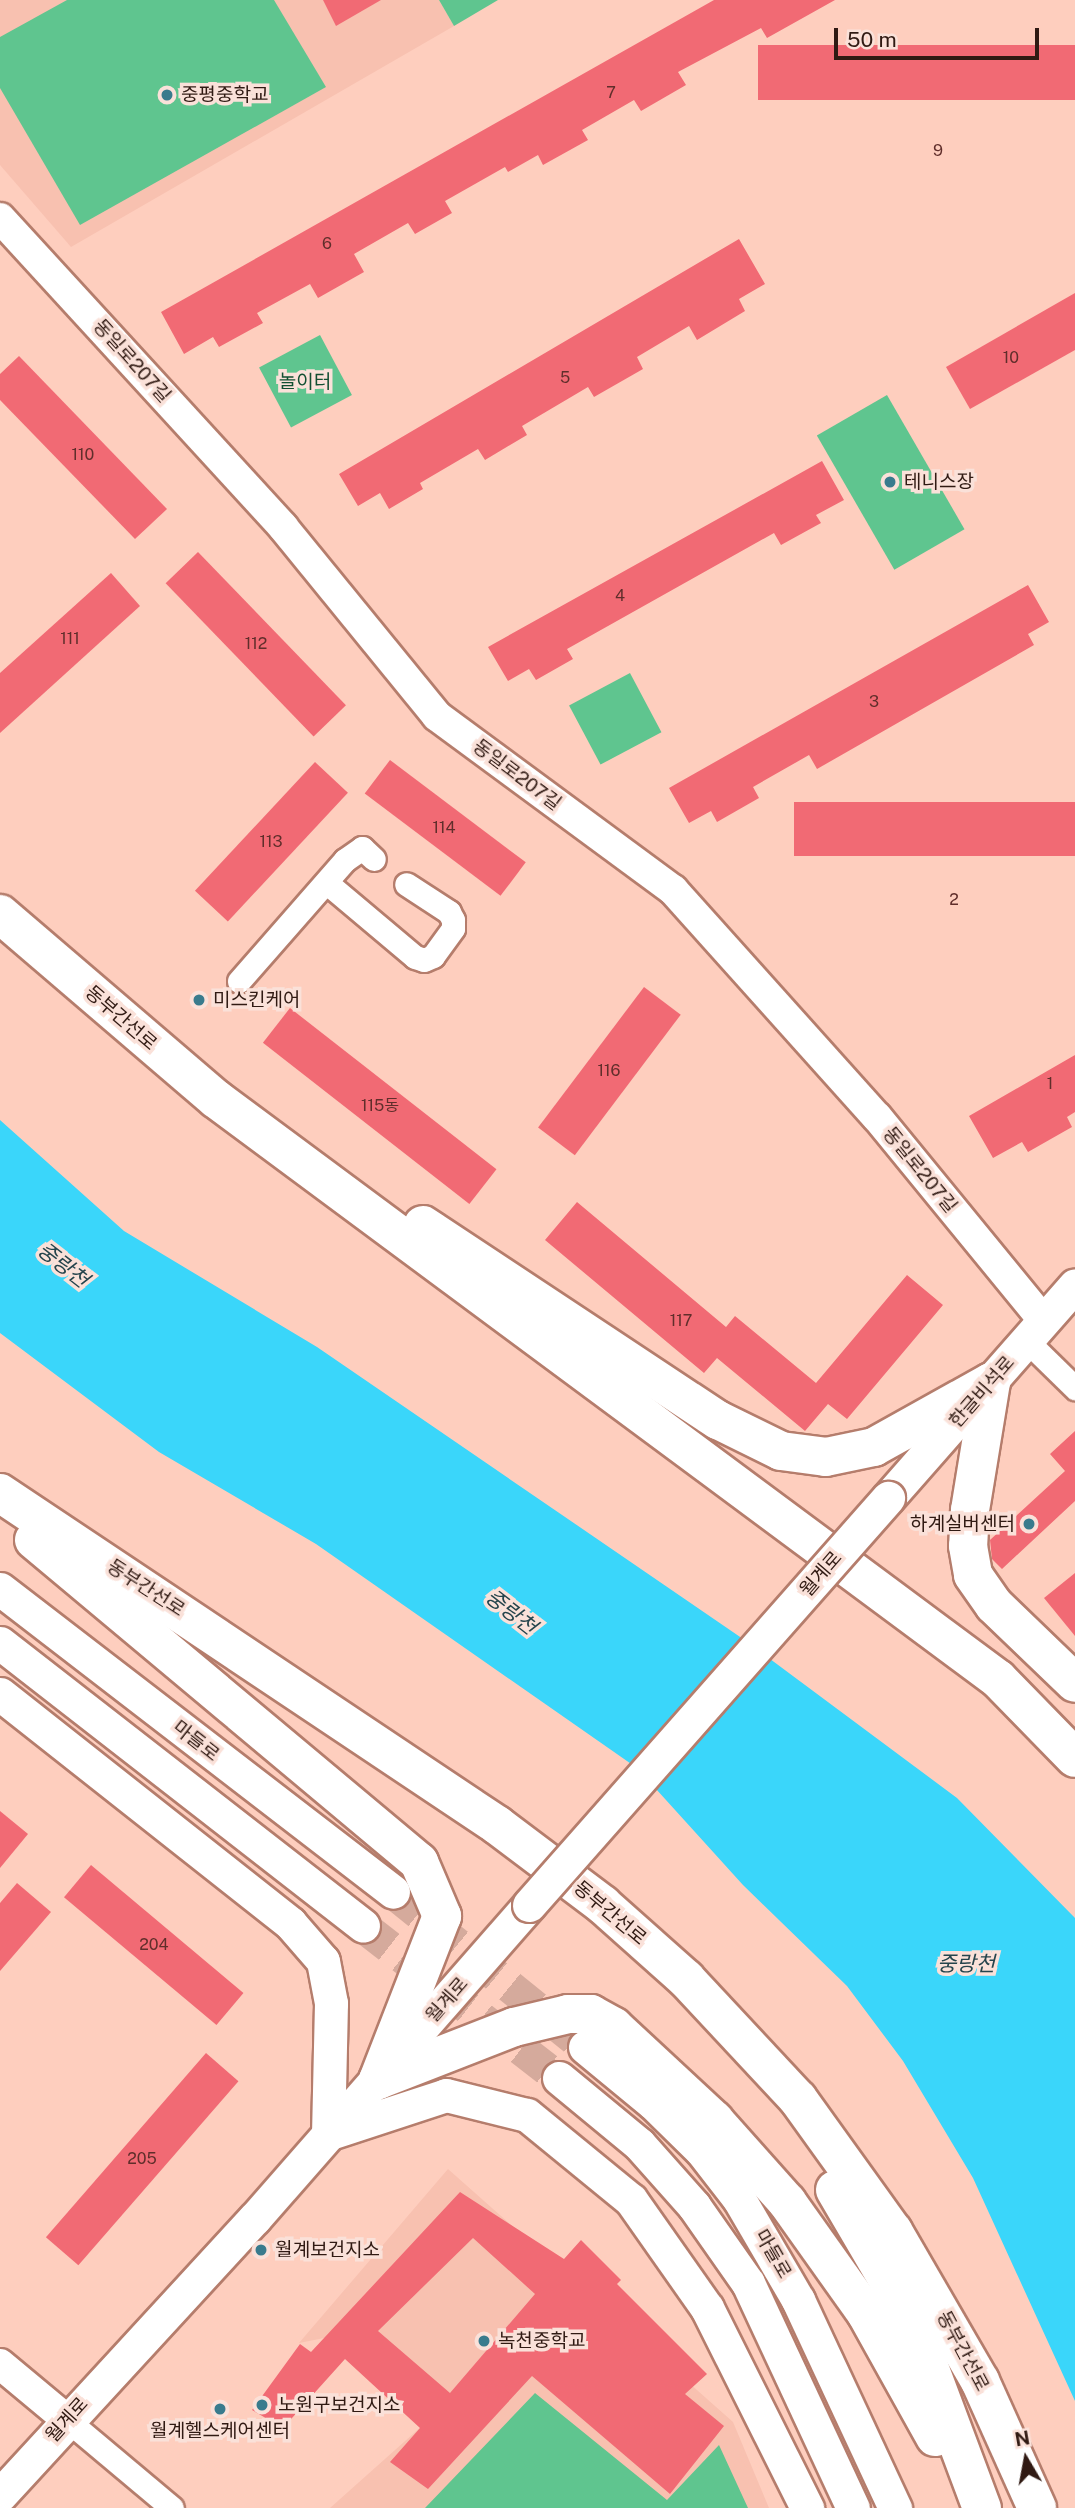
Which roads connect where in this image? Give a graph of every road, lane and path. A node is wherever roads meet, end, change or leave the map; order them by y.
1 (0, 218) edge
2 (374, 859) dead end
3 (327, 883) junction
4 (406, 884) dead end
5 (0, 914) edge
6 (239, 981) dead end
7 (216, 1099) junction
8 (1075, 1285) edge
9 (1034, 1330) junction
10 (991, 1382) junction
11 (1075, 1388) edge
12 (0, 1493) edge
13 (888, 1498) joint
14 (0, 1511) edge
15 (0, 1589) edge
16 (176, 1608) junction
17 (0, 1643) edge
18 (1075, 1683) edge
19 (0, 1694) edge
20 (1075, 1758) edge
21 (393, 1892) tunnel mouth
22 (363, 1926) tunnel mouth
23 (585, 2047) tunnel mouth
24 (559, 2078) tunnel mouth
25 (378, 2080) junction
26 (328, 2134) junction
27 (0, 2364) edge
28 (66, 2419) junction
29 (0, 2496) edge
30 (172, 2508) edge
31 (807, 2508) edge
32 (853, 2508) edge
33 (895, 2508) edge
34 (970, 2508) edge
35 (982, 2508) edge
36 (1037, 2508) edge

1 - 9 street, 동일로207길
2 - 3 street
3 - 4 street
3 - 6 street
5 - 7 highway, 동부간선로
7 - 10 highway
7 - 20 highway, 동부간선로
8 - 9 main road, 한글비석로
9 - 10 main road, 한글비석로
9 - 11 street
10 - 13 main road, 한글비석로
10 - 18 highway
12 - 16 highway, 동부간선로
13 - 25 main road, 월계로, bridge
14 - 25 highway
15 - 21 main road, 마들로
16 - 35 highway
16 - 36 highway, 동부간선로
17 - 22 main road
19 - 26 main road
23 - 33 main road, 마들로
24 - 32 main road, 마들로
25 - 26 main road, 월계로
25 - 34 highway
26 - 28 main road, 월계로
26 - 31 main road
27 - 28 street
28 - 29 main road, 월계로
28 - 30 street

